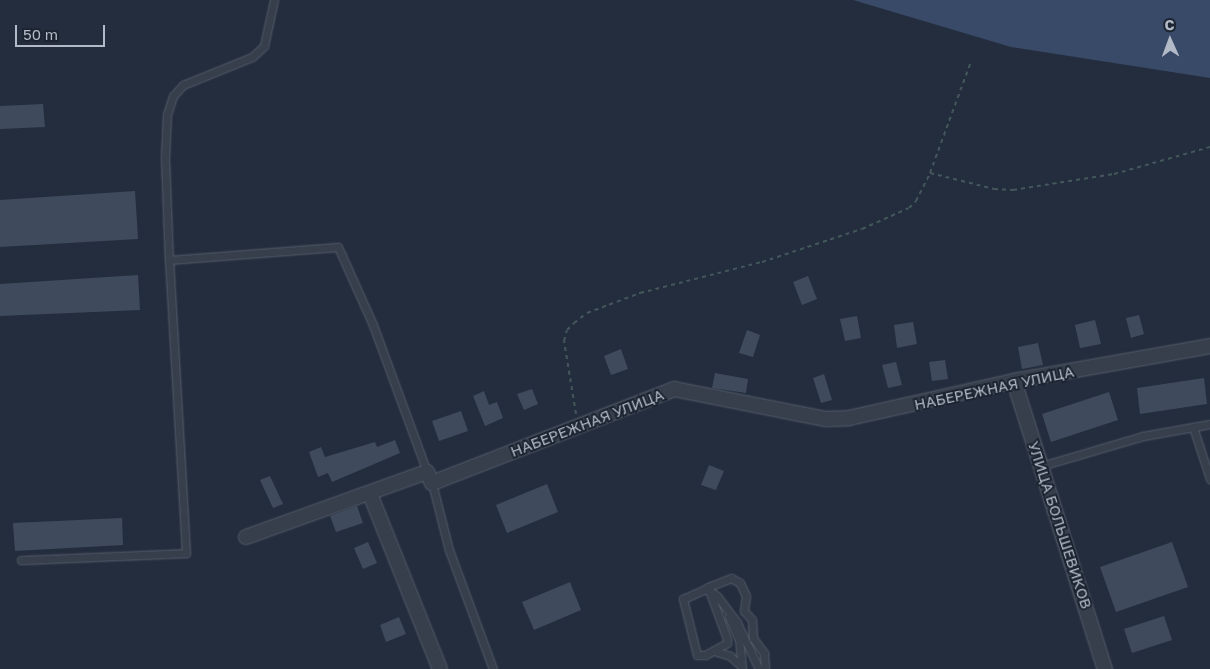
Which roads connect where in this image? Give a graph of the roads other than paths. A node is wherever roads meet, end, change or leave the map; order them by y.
1 (274, 0) edge
2 (169, 260) junction
3 (1210, 346) edge
4 (1014, 382) junction
5 (1210, 424) edge
6 (1193, 427) junction
7 (1041, 466) junction
8 (430, 478) junction
9 (1210, 479) edge
10 (370, 494) junction
11 (246, 537) dead end
12 (21, 560) dead end
13 (708, 589) junction
14 (726, 609) junction
15 (739, 640) junction
16 (726, 646) junction
17 (714, 651) junction
18 (741, 667) edge
19 (440, 669) edge
20 (493, 669) edge
21 (759, 669) edge
22 (765, 669) edge
23 (1105, 669) edge

1 - 2 lane
2 - 8 lane
2 - 12 lane
3 - 4 street, НАБЕРЕЖНАЯ УЛИЦА
4 - 7 street, УЛИЦА БОЛЬШЕВИКОВ
4 - 8 street, НАБЕРЕЖНАЯ УЛИЦА
5 - 6 lane
6 - 7 lane
6 - 9 lane
7 - 23 street, УЛИЦА БОЛЬШЕВИКОВ
8 - 10 street, НАБЕРЕЖНАЯ УЛИЦА
8 - 20 lane
10 - 11 street, НАБЕРЕЖНАЯ УЛИЦА
10 - 19 street
13 - 14 lane
13 - 16 lane
13 - 17 lane
13 - 22 lane
14 - 15 lane
14 - 21 lane
15 - 16 lane
15 - 18 lane
16 - 17 lane
17 - 18 lane

